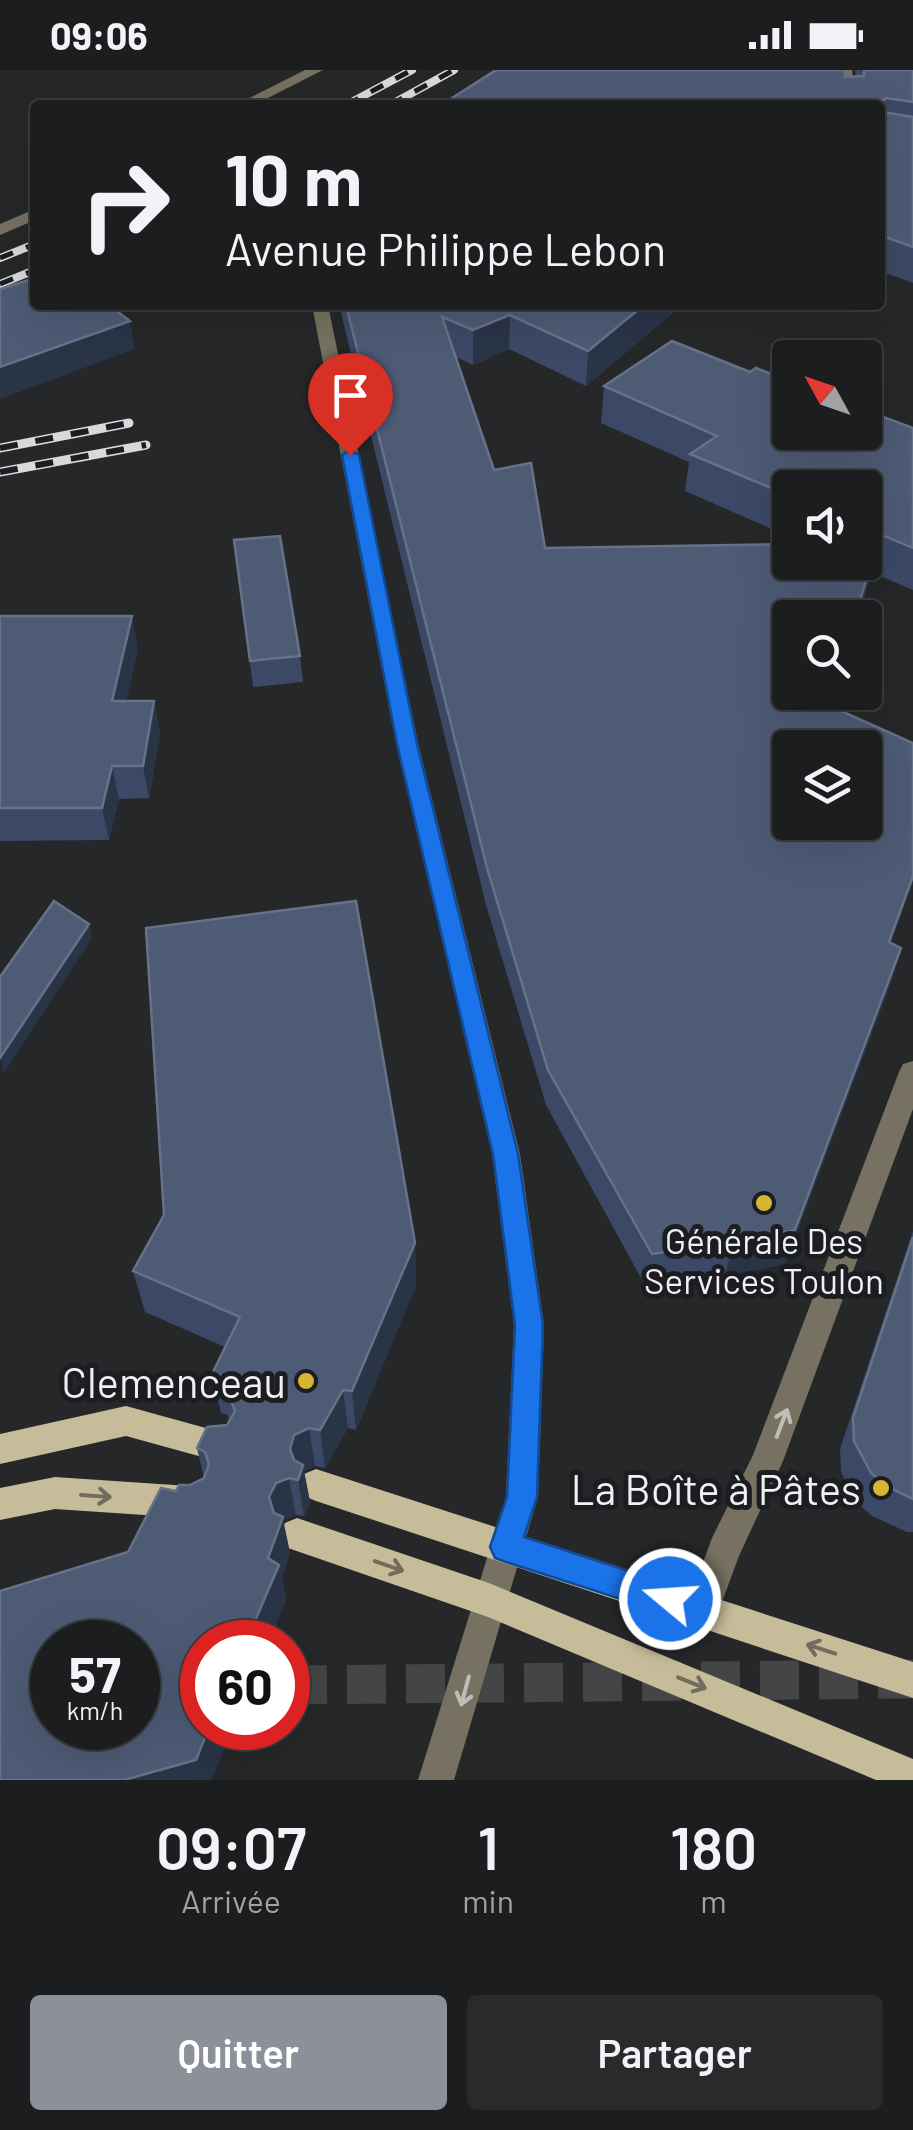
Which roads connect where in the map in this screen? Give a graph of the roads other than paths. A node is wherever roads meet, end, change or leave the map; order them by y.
1 (316, 70) edge
2 (846, 70) edge
3 (254, 100) edge
4 (849, 100) edge
5 (30, 216) edge
6 (0, 230) edge
7 (321, 310) edge
8 (913, 1072) edge
9 (224, 1448) edge
10 (0, 1449) edge
11 (316, 1486) dead end
12 (199, 1502) edge
13 (0, 1504) edge
14 (296, 1535) dead end
15 (506, 1547) junction
16 (489, 1600) junction
17 (703, 1609) junction
18 (913, 1680) edge
19 (898, 1771) edge
20 (436, 1780) edge

1 - 3 street
2 - 4 street
5 - 6 street
7 - 15 street
17 -> 8 street
9 - 10 main road
11 - 15 main road
13 -> 12 main road
14 -> 16 main road
15 - 16 street
15 - 17 main road
16 -> 19 main road
16 -> 20 street
18 -> 17 main road

